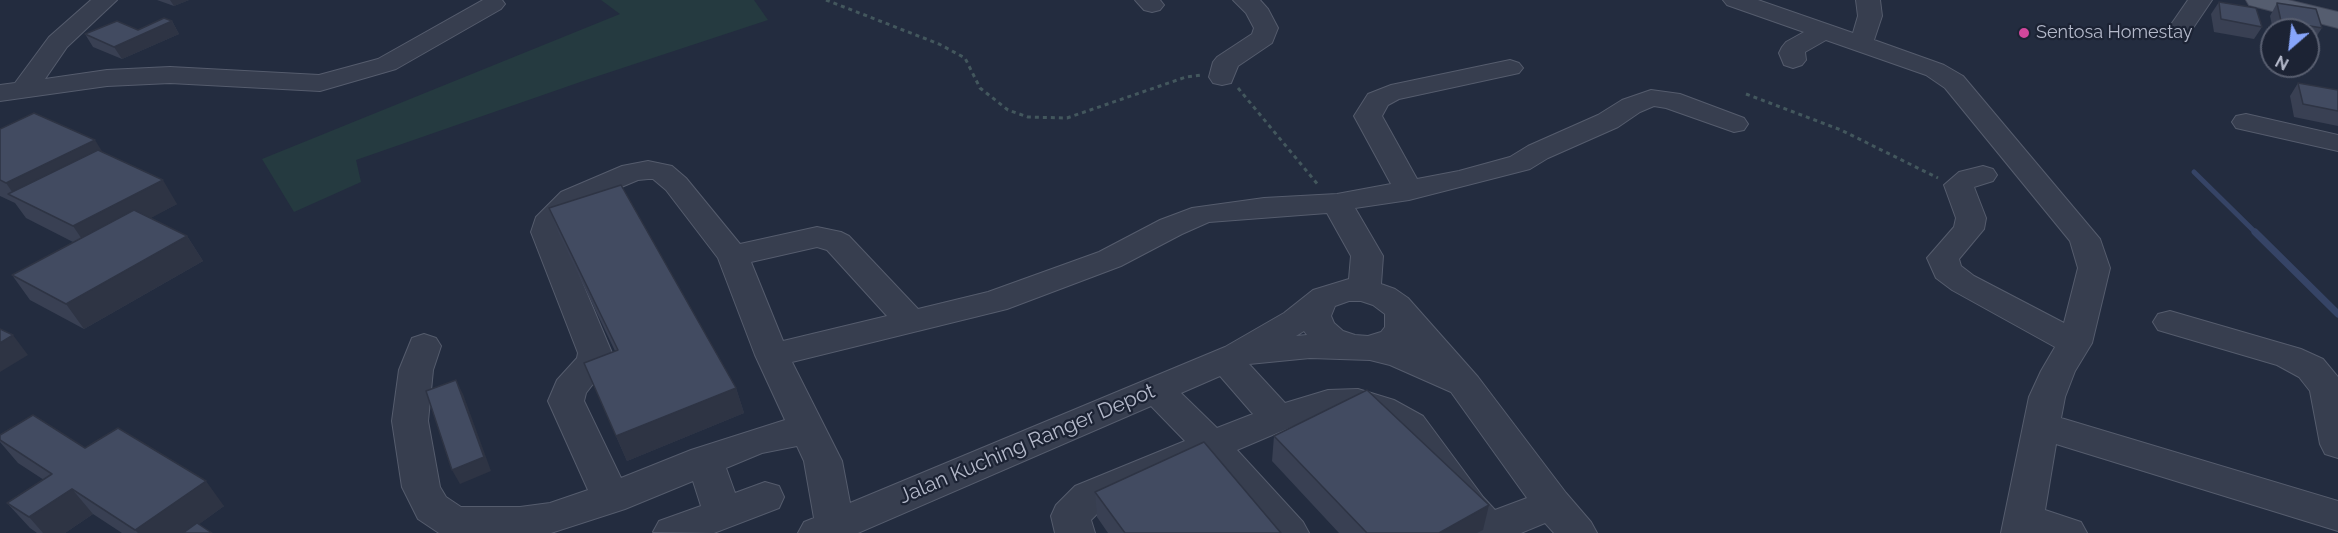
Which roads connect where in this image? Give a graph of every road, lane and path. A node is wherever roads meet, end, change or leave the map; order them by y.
1 (105, 0) edge
2 (826, 0) edge
3 (1245, 0) edge
4 (1735, 0) edge
5 (1868, 0) edge
6 (2200, 0) edge
7 (2258, 0) edge
8 (493, 4) dead end
9 (2338, 20) edge
10 (2182, 26) dead end
11 (1825, 31) junction
12 (1858, 44) junction
13 (151, 56) dead end
14 (1793, 60) dead end
15 (1510, 68) dead end
16 (170, 75) junction
17 (1222, 76) junction
18 (12, 91) edge
19 (1746, 94) dead end
20 (2246, 122) dead end
21 (1734, 124) dead end
22 (2338, 143) edge
23 (1971, 180) joint
24 (1408, 191) junction
25 (1337, 203) junction
26 (733, 256) junction
27 (1364, 290) junction
28 (1324, 298) junction
29 (1401, 314) junction
30 (912, 322) junction
31 (2170, 322) dead end
32 (2075, 344) junction
33 (424, 346) dead end
34 (1361, 347) junction
35 (772, 355) junction
36 (1230, 357) junction
37 (1466, 386) junction
38 (1156, 389) junction
39 (1278, 418) junction
40 (2042, 426) junction
41 (808, 431) junction
42 (2338, 440) edge
43 (1212, 446) junction
44 (704, 460) junction
45 (765, 497) dead end
46 (611, 498) junction
47 (1552, 504) junction
48 (723, 514) junction
49 (2338, 516) edge
50 (2022, 526) edge
51 (826, 529) edge
52 (673, 532) edge
53 (1075, 533) edge
54 (1289, 533) edge
55 (1577, 533) edge
56 (2067, 533) edge

1 - 18 street
2 - 17 path
3 - 17 street
4 - 11 street
5 - 12 street
6 - 10 street
7 - 9 main road
8 - 16 street
11 - 12 street
11 - 14 street
12 - 32 street
13 - 16 street
15 - 24 street
16 - 18 street
17 - 25 path
19 - 23 path
20 - 22 street
21 - 24 street
23 - 32 street
24 - 25 street
25 - 27 street
25 - 30 street
26 - 30 street
26 - 35 street
26 - 46 street
27 - 28 street
27 - 29 street
28 - 34 street
28 - 36 street
29 - 34 street
29 - 37 street
30 - 35 street
31 - 42 street
32 - 40 street
33 - 46 street
34 - 36 street
34 - 37 street
35 - 41 street
36 - 38 street, Jalan Kuching Ranger Depot
36 - 39 street
37 - 47 street
38 - 43 street
38 - 51 street, Jalan Kuching Ranger Depot
39 - 43 street
39 - 47 street
40 - 49 street
40 - 50 street
41 - 44 street
41 - 51 street
43 - 53 street
43 - 54 street
44 - 46 street
44 - 48 street
45 - 48 street
47 - 55 street
48 - 52 street
50 - 56 street

